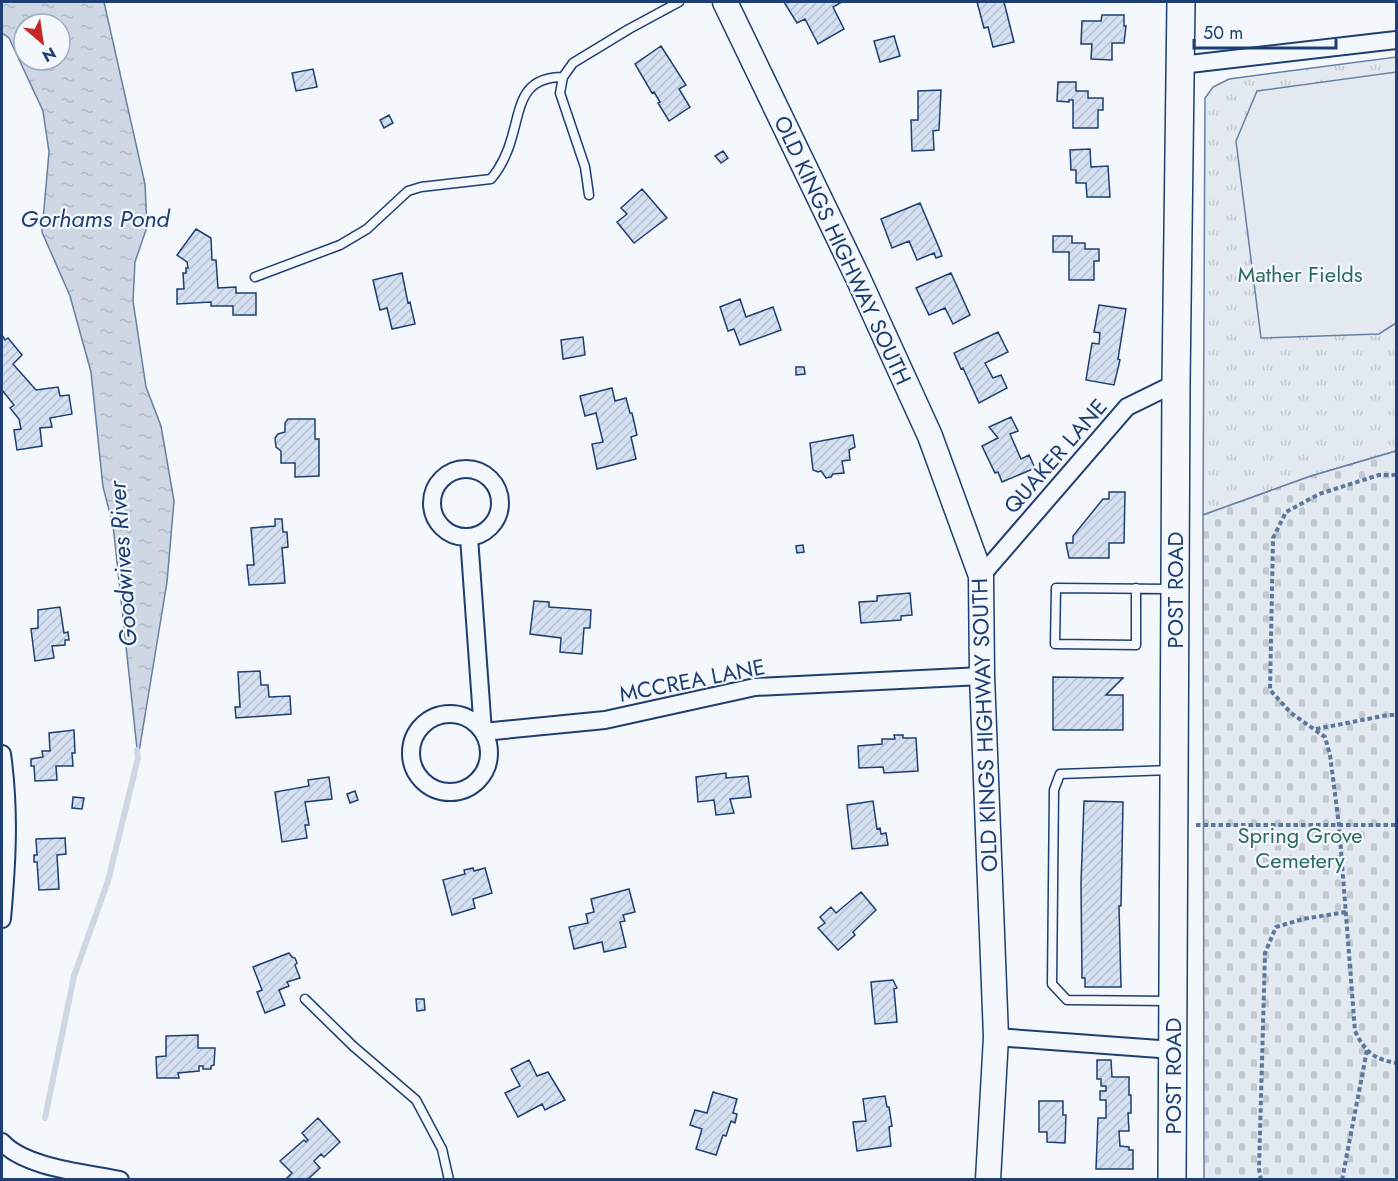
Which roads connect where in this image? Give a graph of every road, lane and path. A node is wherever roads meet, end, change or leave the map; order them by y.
1 (679, 2) edge
2 (725, 2) edge
3 (1181, 2) edge
4 (1396, 40) edge
5 (1181, 66) junction
6 (562, 77) junction
7 (589, 195) dead end
8 (255, 277) dead end
9 (1176, 383) junction
10 (1396, 475) edge
11 (469, 537) junction
12 (981, 576) junction
13 (1136, 588) junction
14 (1175, 589) junction
15 (982, 676) junction
16 (1396, 715) edge
17 (1315, 730) junction
18 (483, 732) junction
19 (2, 754) edge
20 (1174, 770) junction
21 (1174, 825) junction
22 (1339, 825) junction
23 (1396, 825) edge
24 (1346, 912) junction
25 (2, 919) edge
26 (305, 999) dead end
27 (1173, 1001) junction
28 (996, 1037) junction
29 (1173, 1050) junction
30 (1367, 1050) junction
31 (1396, 1063) edge
32 (2, 1142) edge
33 (120, 1179) edge
34 (448, 1179) edge
35 (988, 1179) edge
36 (1172, 1179) edge
37 (1261, 1179) edge
38 (1342, 1179) edge

1 - 6 lane
2 - 12 street, OLD KINGS HIGHWAY SOUTH
3 - 5 main road, POST ROAD
4 - 5 street
5 - 9 main road, POST ROAD
6 - 7 lane
6 - 8 lane
9 - 12 street, QUAKER LANE
9 - 14 main road, POST ROAD
10 - 17 path
11 - 11 street
11 - 18 street
12 - 15 street, OLD KINGS HIGHWAY SOUTH
13 - 13 lane
13 - 14 lane
14 - 20 main road, POST ROAD
15 - 18 street, MCCREA LANE
15 - 28 street, OLD KINGS HIGHWAY SOUTH
16 - 17 path
17 - 22 path
18 - 18 street
19 - 25 street
20 - 21 main road, POST ROAD
20 - 27 lane
21 - 22 path
21 - 27 main road, POST ROAD
22 - 23 path
22 - 24 path
24 - 30 path
24 - 37 path
26 - 34 lane
27 - 29 main road, POST ROAD
28 - 29 street
28 - 35 street, OLD KINGS HIGHWAY SOUTH
29 - 36 main road, POST ROAD
30 - 31 path
30 - 38 path
32 - 33 street

